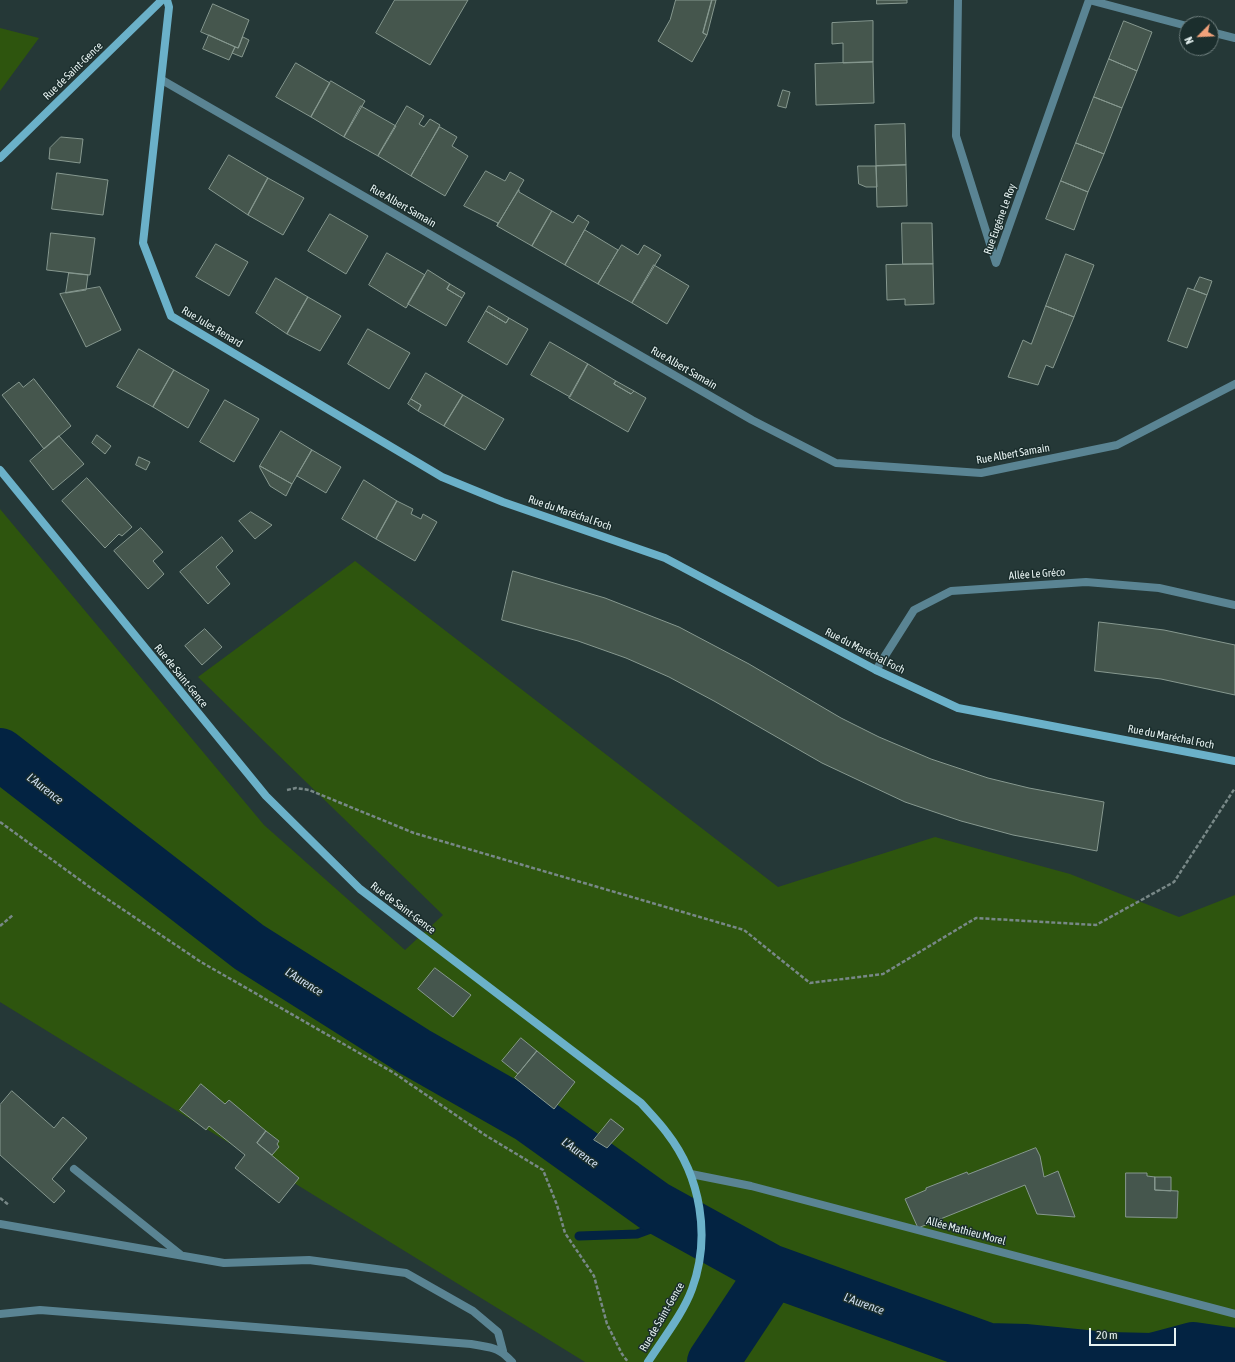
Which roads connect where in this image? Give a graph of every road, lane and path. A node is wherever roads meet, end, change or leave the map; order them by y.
1 (162, 0) edge
2 (168, 0) edge
3 (958, 0) edge
4 (1089, 0) edge
5 (1179, 24) edge
6 (1219, 34) edge
7 (1235, 38) edge
8 (162, 80) junction
9 (0, 158) edge
10 (1235, 384) edge
11 (0, 470) edge
12 (503, 502) joint
13 (1235, 605) edge
14 (876, 670) junction
15 (1235, 761) edge
16 (1235, 788) edge
17 (266, 796) junction
18 (0, 822) edge
19 (13, 915) dead end
20 (0, 926) edge
21 (74, 1169) dead end
22 (691, 1174) junction
23 (0, 1224) edge
24 (182, 1256) junction
25 (0, 1314) edge
26 (1235, 1314) edge
27 (503, 1352) junction
28 (512, 1362) edge
29 (628, 1362) edge
30 (648, 1362) edge

1 - 9 street, Rue de Saint-Gence
2 - 8 street, Rue Jules Renard
3 - 4 street, Rue Eugéne Le Roy
4 - 5 street, Rue Eugéne Le Roy
6 - 7 street
8 - 10 street, Rue Albert Samain
8 - 12 street, Rue Jules Renard
11 - 17 street, Rue de Saint-Gence
12 - 14 street, Rue du Maréchal Foch
13 - 14 street, Allée Le Gréco
14 - 15 street, Rue du Maréchal Foch
16 - 17 path
17 - 22 street, Rue de Saint-Gence
18 - 29 path
19 - 20 path
21 - 24 street
22 - 26 street, Allée Mathieu Morel
22 - 30 street, Rue de Saint-Gence
23 - 24 street
24 - 27 street
25 - 27 street
27 - 28 street

